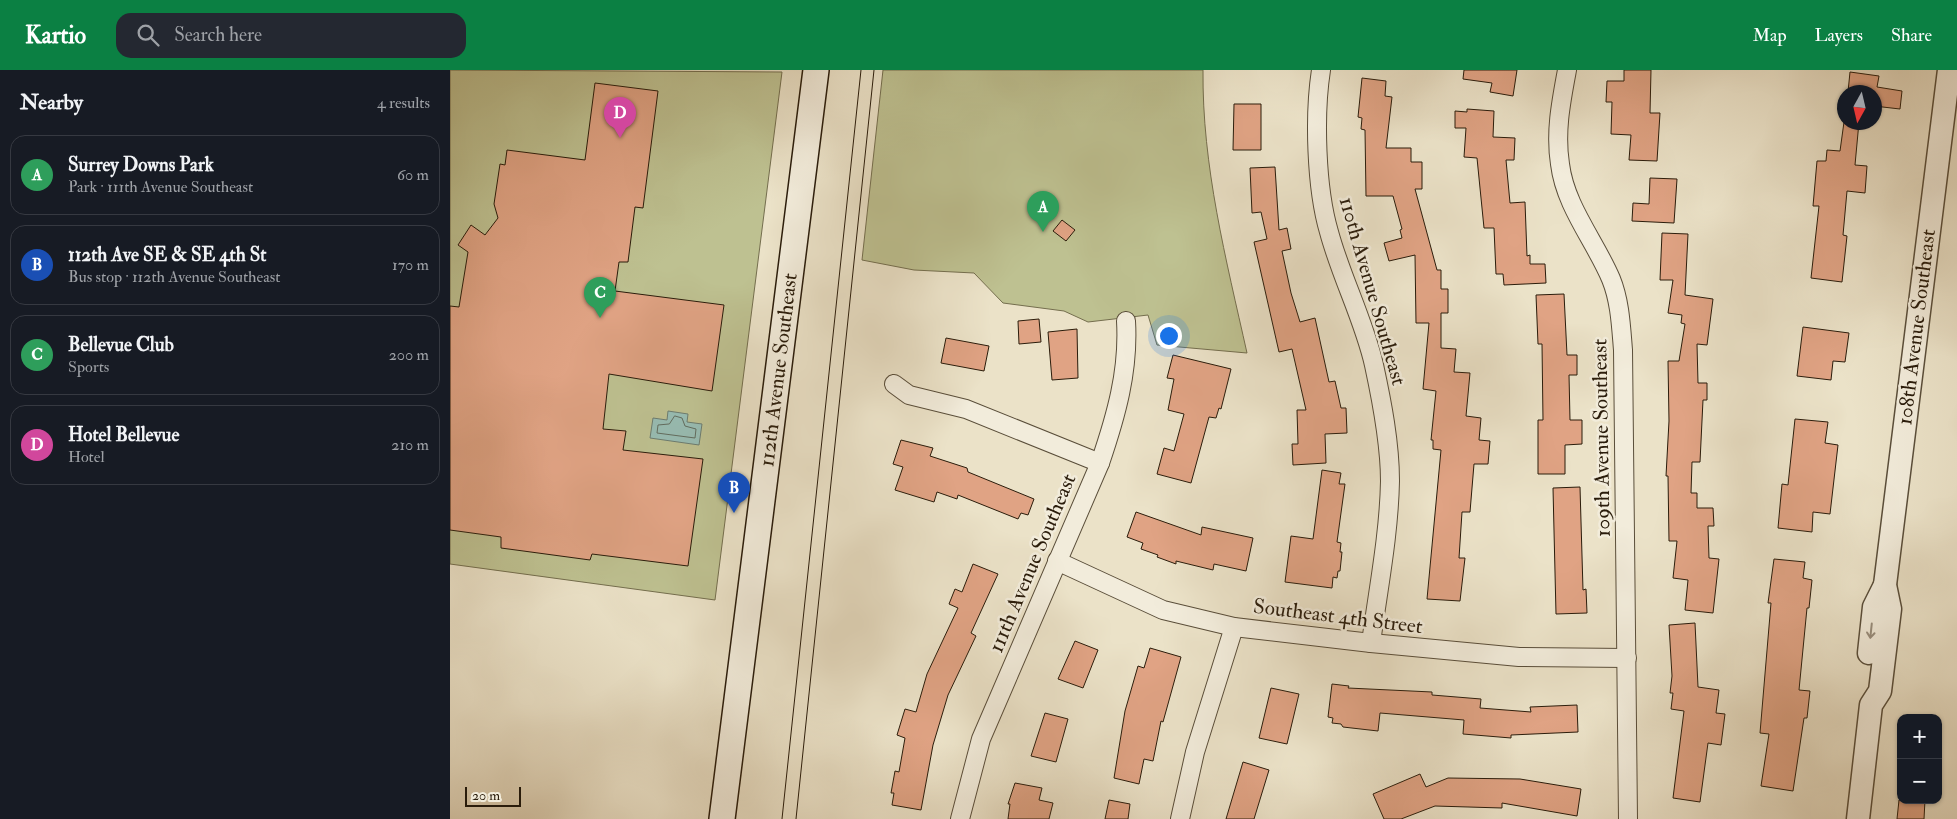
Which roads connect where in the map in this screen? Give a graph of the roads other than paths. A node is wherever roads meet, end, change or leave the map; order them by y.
1 (816, 70) edge
2 (1321, 70) edge
3 (1567, 70) edge
4 (1949, 70) edge
5 (1126, 321) dead end
6 (894, 384) dead end
7 (1100, 463) junction
8 (1057, 561) junction
9 (1234, 627) junction
10 (1371, 644) junction
11 (1627, 658) junction
12 (722, 819) edge
13 (960, 819) edge
14 (1180, 819) edge
15 (1628, 819) edge
16 (1858, 819) edge

1 - 12 main road, 112th Avenue Southeast
2 - 10 street, 110th Avenue Southeast
3 - 11 street, 109th Avenue Southeast
4 - 16 street, 108th Avenue Southeast
5 - 7 street, 111th Avenue Southeast
6 - 7 street
7 - 8 street, 111th Avenue Southeast
8 - 9 street, Southeast 4th Street
8 - 13 street, 111th Avenue Southeast
9 - 10 street, Southeast 4th Street
9 - 14 street
10 - 11 street, Southeast 4th Street
11 - 15 street, 109th Avenue Southeast

